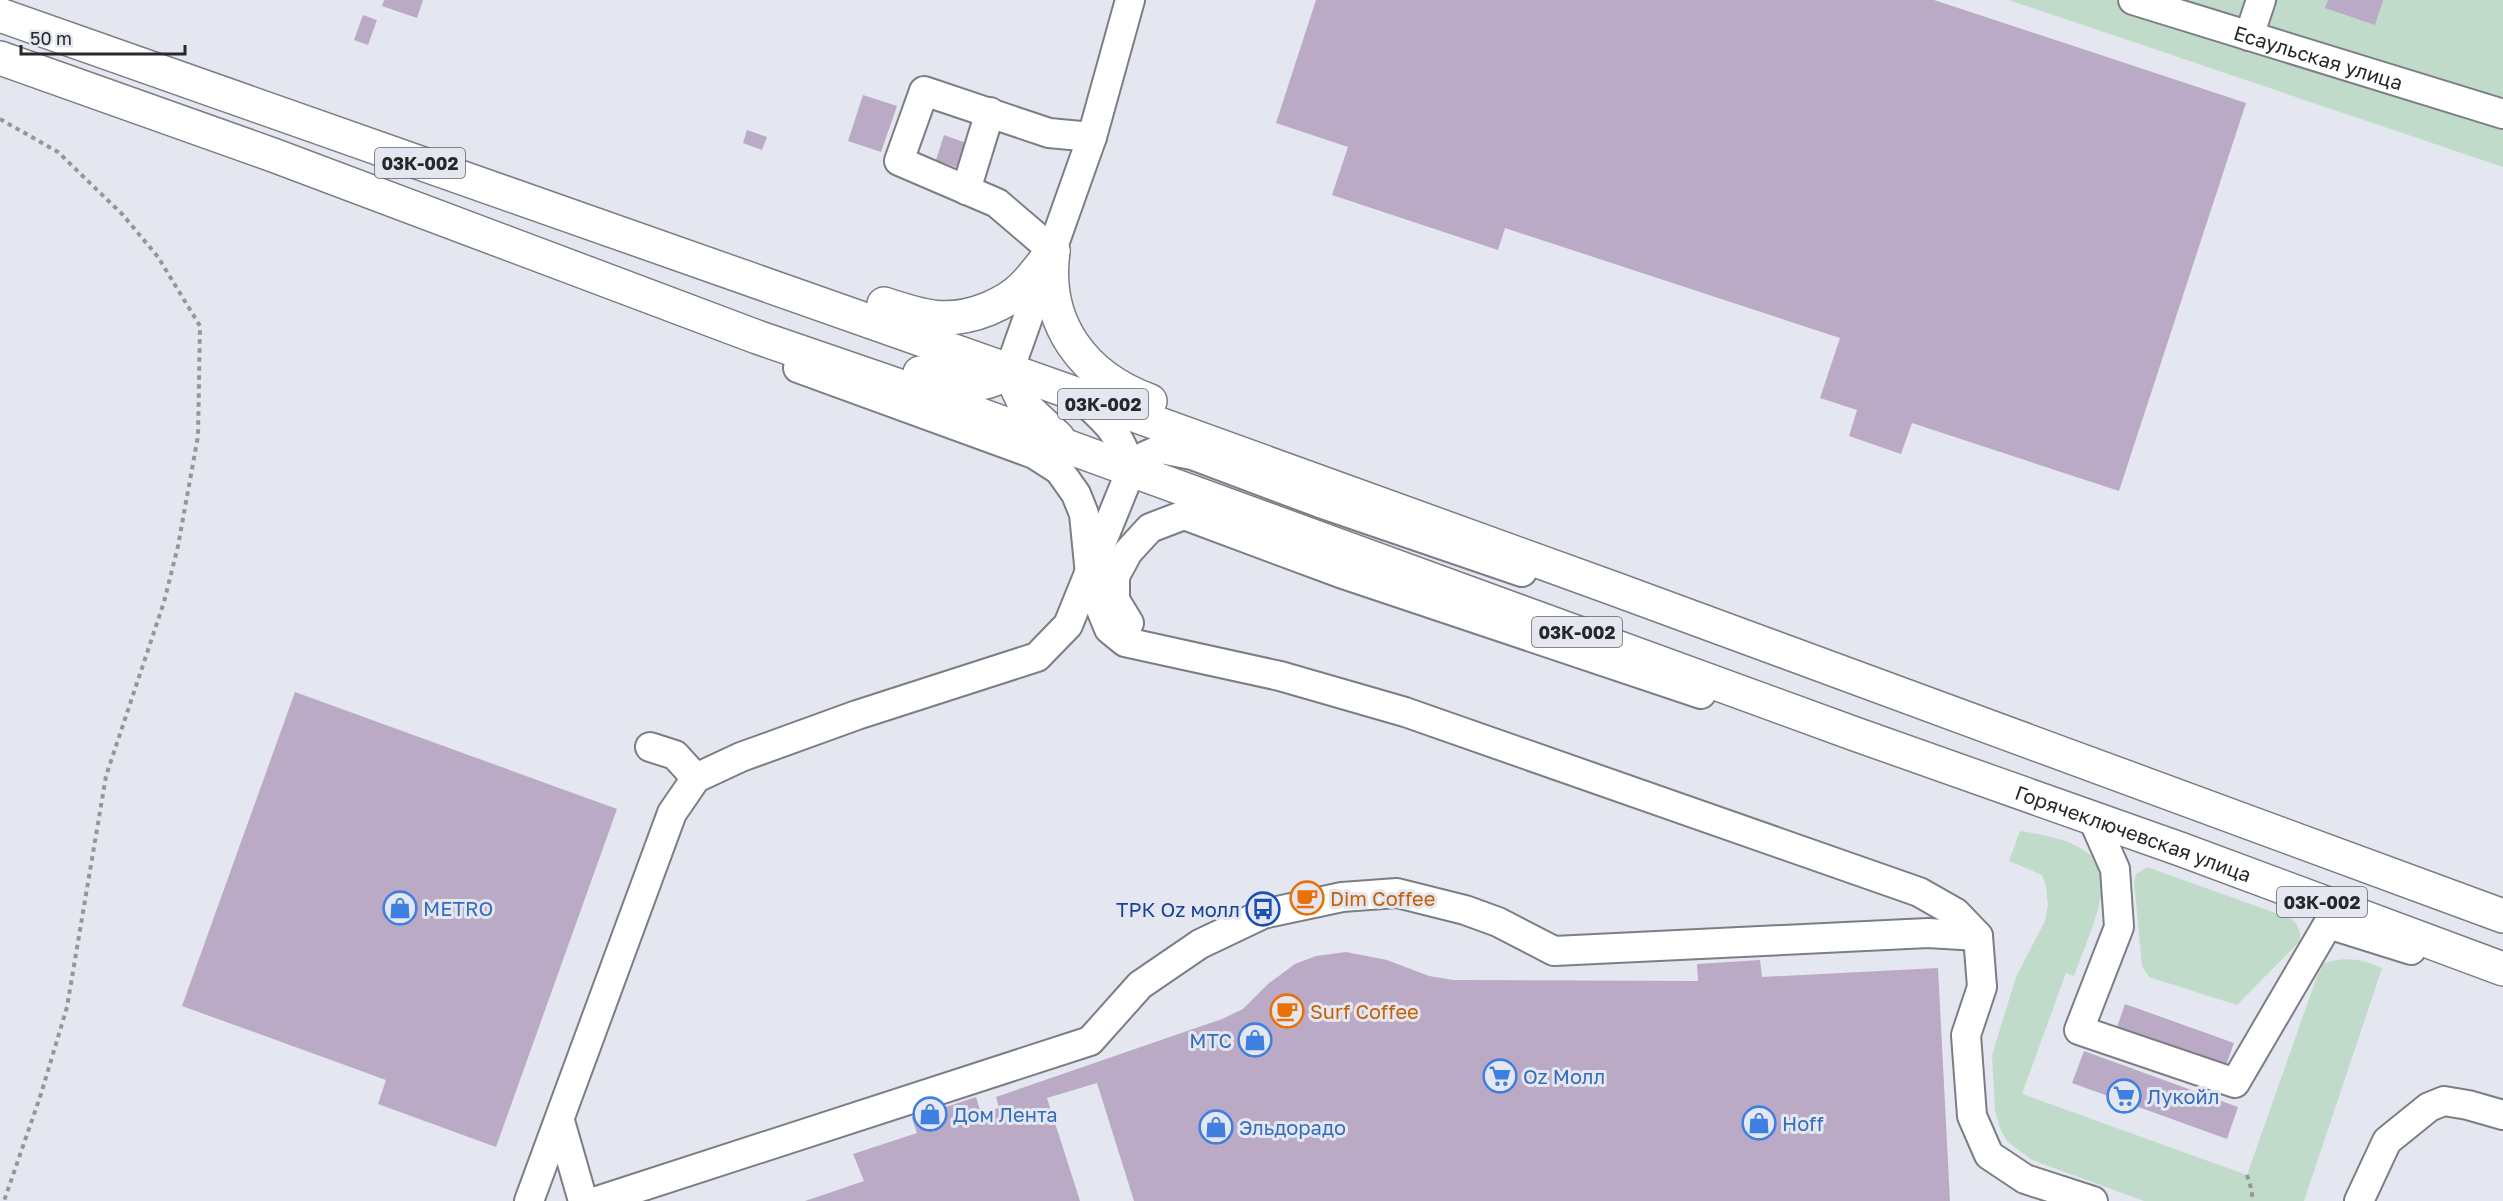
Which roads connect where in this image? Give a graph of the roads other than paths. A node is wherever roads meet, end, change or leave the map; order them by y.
1 (1130, 0) edge
2 (2133, 0) edge
3 (2261, 0) edge
4 (0, 15) edge
5 (2248, 36) junction
6 (70, 40) junction
7 (0, 57) edge
8 (990, 112) junction
9 (2503, 114) edge
10 (1092, 137) junction
11 (344, 182) junction
12 (966, 190) junction
13 (496, 239) junction
14 (1053, 251) junction
15 (1009, 371) junction
16 (1076, 394) junction
17 (1070, 448) junction
18 (1131, 470) junction
19 (1090, 575) junction
20 (1615, 589) junction
21 (1866, 683) junction
22 (1385, 706) junction
23 (1855, 734) junction
24 (650, 747) dead end
25 (696, 778) junction
26 (2092, 817) junction
27 (2380, 872) junction
28 (2503, 902) edge
29 (2503, 916) edge
30 (1978, 936) junction
31 (2464, 955) junction
32 (2503, 969) edge
33 (2503, 977) edge
34 (2503, 1115) edge
35 (562, 1129) junction
36 (2076, 1198) edge
37 (530, 1201) edge
38 (583, 1201) edge
39 (597, 1201) edge
40 (2359, 1201) edge

1 - 10 street
2 - 5 street, Есаульская улица
3 - 5 street
4 - 6 main road, 03К-002
5 - 9 street, Есаульская улица
6 - 14 main road
6 - 15 main road, 03К-002
7 - 11 main road, 03К-002
8 - 10 street
8 - 12 street
8 - 12 street
10 - 14 street
11 - 13 main road, 03К-002
11 - 15 main road
12 - 14 street
13 - 17 main road, 03К-002
13 - 19 street
14 - 15 street
14 - 20 main road
15 - 16 main road, 03К-002
15 - 17 main road
16 - 18 street
16 - 20 main road, 03К-002
17 - 18 main road, 03К-002
18 - 19 street
18 - 21 street
18 - 23 main road, 03К-002
19 - 22 street
19 - 25 street
20 - 21 main road, 03К-002
21 - 27 main road, 03К-002
22 - 23 street
22 - 30 street
23 - 26 main road, Горячеключевская улица / 03К-002
24 - 25 street
25 - 35 street
26 - 31 main road, Горячеключевская улица / 03К-002
26 - 31 street
27 - 28 main road
27 - 29 main road, 03К-002
30 - 36 street
30 - 39 street
31 - 32 main road, Горячеключевская улица / 03К-002
31 - 33 main road
34 - 40 street
35 - 37 street
35 - 38 street

